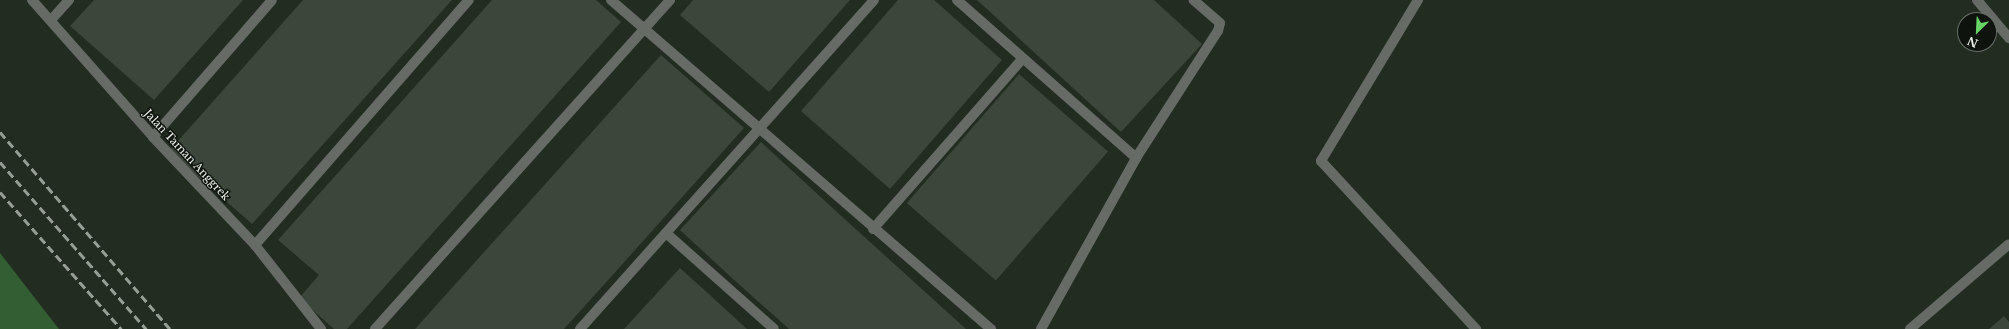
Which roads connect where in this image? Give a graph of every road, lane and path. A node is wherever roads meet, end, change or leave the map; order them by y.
1 (32, 0) edge
2 (68, 0) edge
3 (272, 0) edge
4 (469, 0) edge
5 (612, 0) edge
6 (670, 0) edge
7 (874, 0) edge
8 (957, 0) edge
9 (1194, 0) edge
10 (1418, 0) edge
11 (1977, 0) edge
12 (51, 20) junction
13 (644, 29) junction
14 (2009, 38) edge
15 (1023, 58) junction
16 (758, 129) junction
17 (153, 137) junction
18 (1136, 158) junction
19 (873, 229) junction
20 (666, 233) junction
21 (2009, 244) edge
22 (255, 245) junction
23 (320, 329) edge
24 (375, 329) edge
25 (580, 329) edge
26 (774, 329) edge
27 (991, 329) edge
28 (1041, 329) edge
29 (1476, 329) edge
30 (1910, 329) edge

1 - 12 street, Jalan Taman Anggrek
2 - 12 street
3 - 17 street
4 - 22 street
5 - 13 street
6 - 13 street
7 - 16 street
8 - 15 street
9 - 18 street
10 - 29 street
11 - 14 street
12 - 17 street, Jalan Taman Anggrek
13 - 16 street
13 - 24 street
15 - 18 street
15 - 19 street
16 - 19 street
16 - 20 street
17 - 22 street, Jalan Taman Anggrek
18 - 28 street
19 - 27 street
20 - 25 street
20 - 26 street
21 - 30 street
22 - 23 street, Jalan Taman Anggrek

